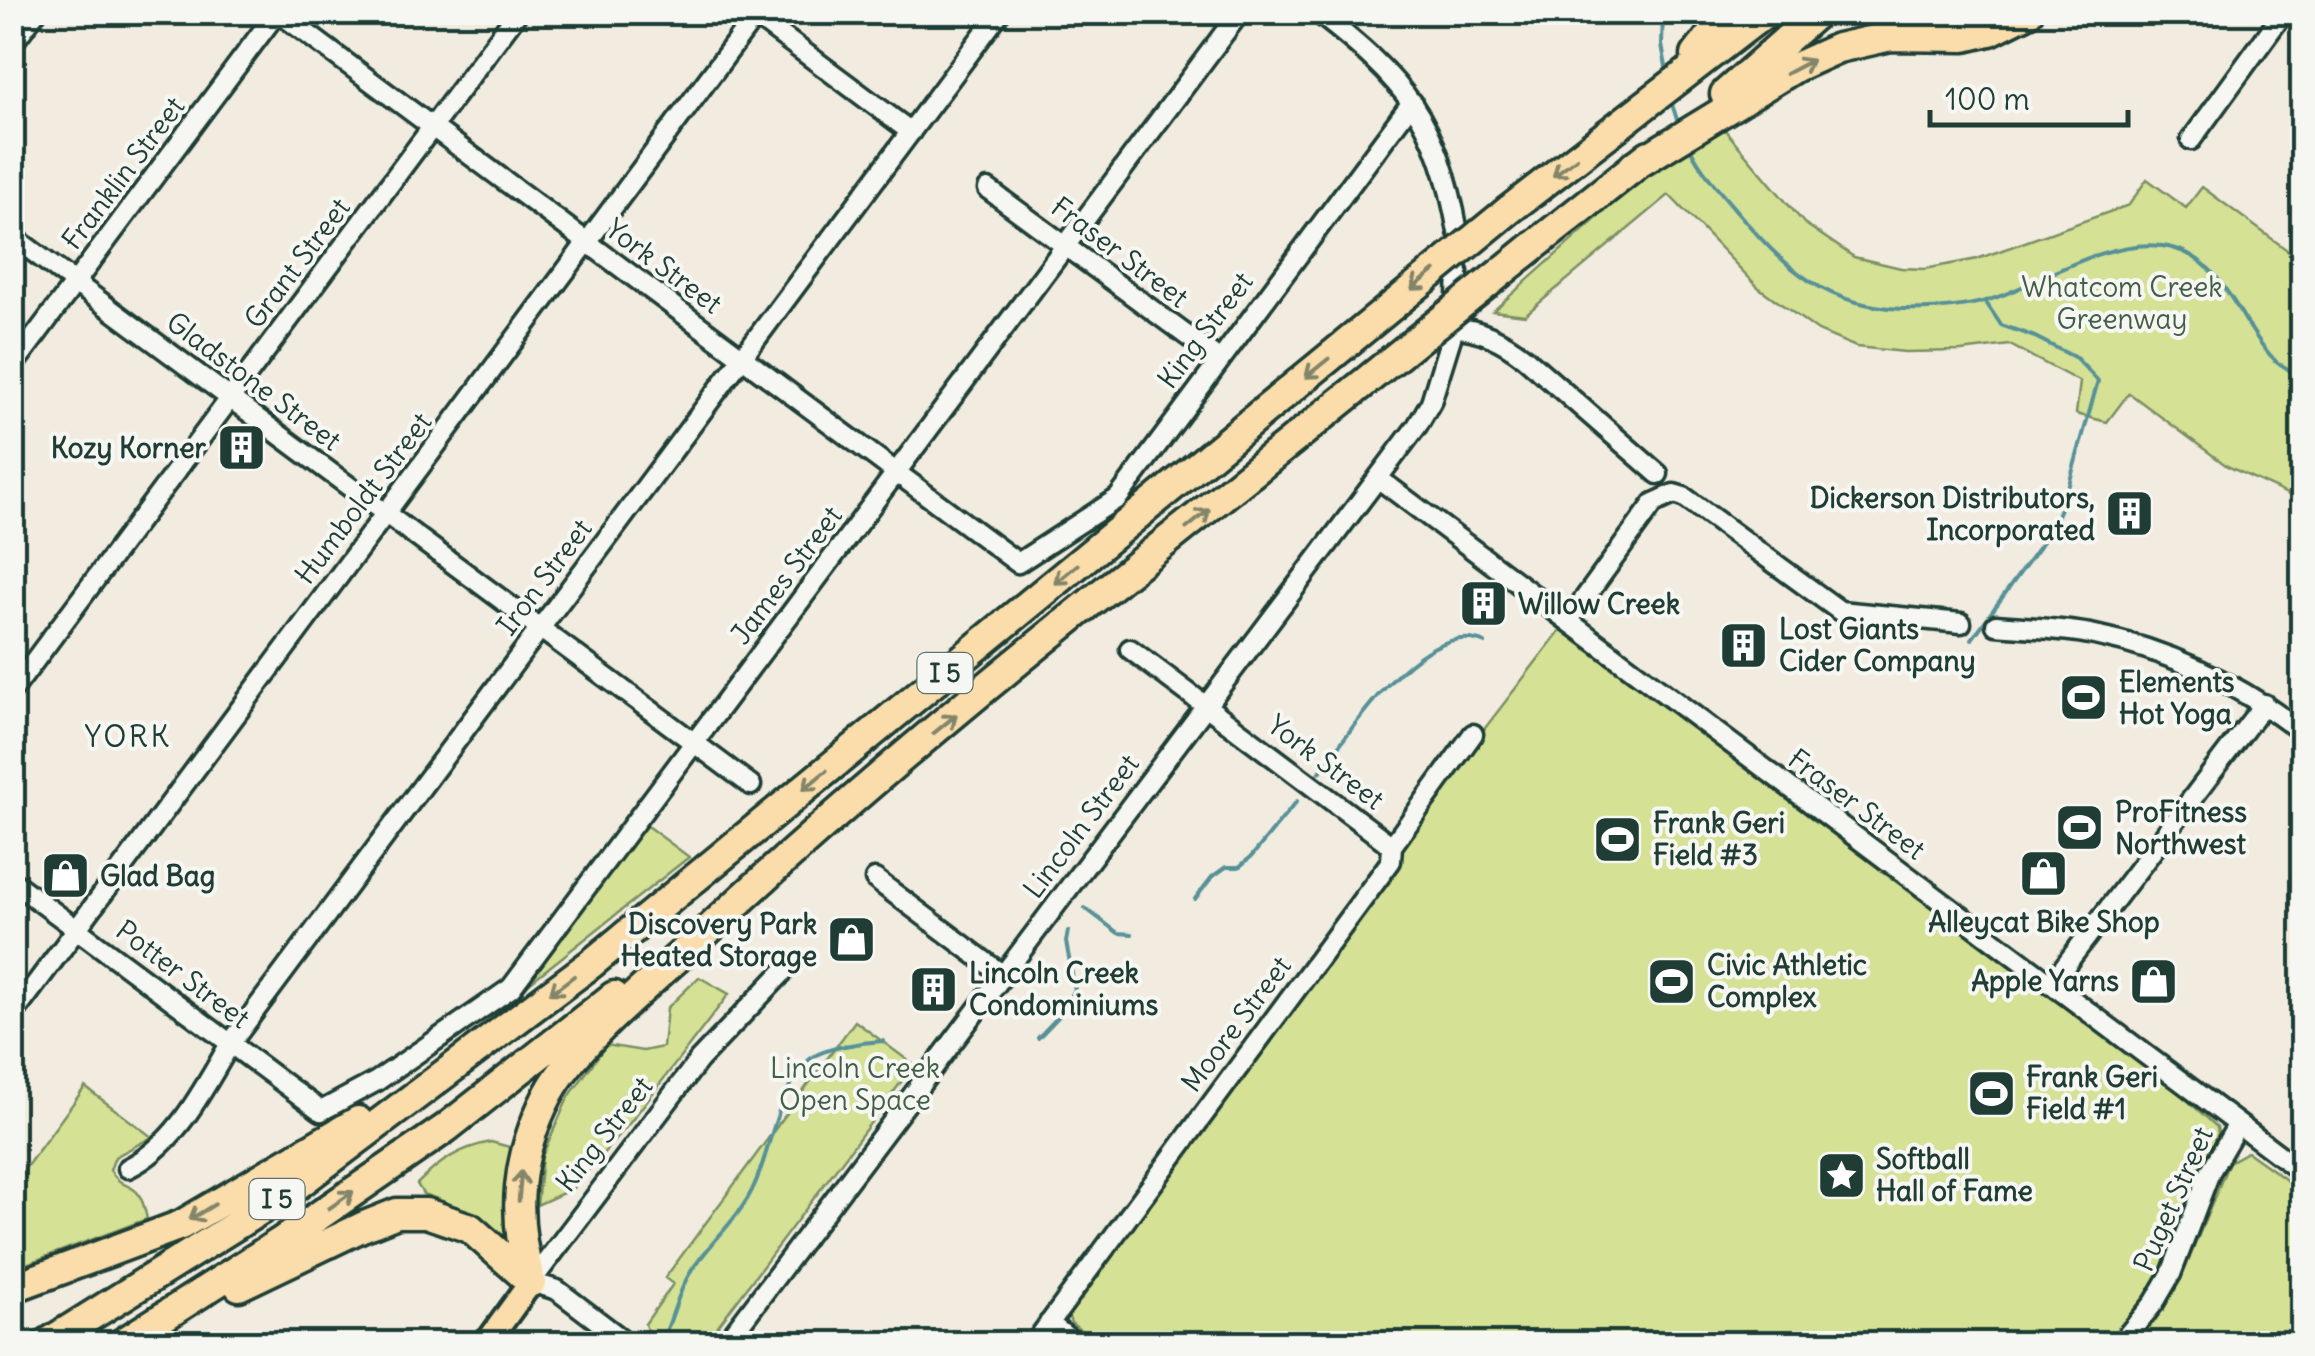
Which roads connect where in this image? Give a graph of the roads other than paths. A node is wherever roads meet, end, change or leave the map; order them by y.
1 (36, 12) edge
2 (278, 12) edge
3 (518, 12) edge
4 (1000, 12) edge
5 (1240, 12) edge
6 (1317, 12) edge
7 (1729, 12) edge
8 (1766, 12) edge
9 (1818, 12) edge
10 (2028, 12) edge
11 (2284, 12) edge
12 (754, 14) edge
13 (12, 44) edge
14 (1709, 50) junction
15 (1755, 82) junction
16 (1412, 102) junction
17 (432, 128) junction
18 (911, 132) junction
19 (2191, 140) dead end
20 (988, 188) dead end
21 (1458, 232) dead end
22 (12, 236) edge
23 (587, 242) junction
24 (1065, 246) junction
25 (1458, 272) dead end
26 (76, 282) junction
27 (1456, 296) dead end
28 (742, 358) junction
29 (1220, 360) junction
30 (12, 367) edge
31 (230, 398) junction
32 (896, 472) junction
33 (1658, 474) dead end
34 (1379, 479) junction
35 (386, 513) junction
36 (1018, 563) joint
37 (1568, 621) junction
38 (1961, 622) dead end
39 (1996, 625) dead end
40 (541, 628) junction
41 (1130, 649) dead end
42 (12, 690) edge
43 (2264, 704) junction
44 (1205, 706) junction
45 (2302, 732) edge
46 (1473, 734) dead end
47 (694, 742) junction
48 (751, 785) dead end
49 (1392, 846) junction
50 (764, 877) junction
51 (875, 880) dead end
52 (12, 881) edge
53 (77, 929) junction
54 (782, 972) dead end
55 (1004, 976) junction
56 (2052, 984) junction
57 (12, 1016) edge
58 (495, 1036) junction
59 (230, 1044) junction
60 (321, 1111) joint
61 (2238, 1124) junction
62 (128, 1168) dead end
63 (2302, 1172) edge
64 (531, 1282) junction
65 (12, 1288) edge
66 (1049, 1323) junction
67 (132, 1337) edge
68 (46, 1344) edge
69 (486, 1344) edge
70 (628, 1344) edge
71 (725, 1344) edge
72 (1034, 1344) edge
73 (1076, 1344) edge
74 (2120, 1344) edge

1 - 13 street
2 - 17 street, York Street
2 - 26 street, Franklin Street
3 - 17 street, Grant Street
4 - 18 street, Iron Street
5 - 24 street, James Street
6 - 16 street
7 - 14 highway
8 - 14 highway
9 - 15 highway
15 -> 10 highway
11 - 19 street
12 - 18 street
12 - 23 street, Humboldt Street
14 -> 58 highway, I 5, bridge
50 -> 15 highway, I 5, bridge
16 - 21 street
16 - 29 street, King Street
17 - 23 street, York Street
17 - 31 street, Grant Street
18 - 28 street, Iron Street
20 - 24 street, Fraser Street
22 - 26 street, Gladstone Street
23 - 28 street, York Street
23 - 35 street, Humboldt Street
24 - 29 street, Fraser Street
24 - 32 street, James Street
25 - 27 street
26 - 30 street, Franklin Street
26 - 31 street, Gladstone Street
28 - 32 street, York Street
28 - 40 street, Iron Street
29 - 36 street, King Street
31 - 35 street, Gladstone Street
31 - 42 street, Grant Street
32 - 36 street, York Street
32 - 47 street, James Street
33 - 34 street, Lincoln Street
34 - 37 street, Fraser Street
34 - 44 street, Lincoln Street
35 - 40 street, Gladstone Street
35 - 53 street, Humboldt Street
37 - 38 street
37 - 56 street, Fraser Street
39 - 43 street
40 - 47 street, Gladstone Street
40 - 59 street, Iron Street
41 - 44 street, York Street
43 - 45 street
43 - 56 street
44 - 49 street, York Street
44 - 55 street, Lincoln Street
46 - 49 street, Moore Street
47 - 48 street, Gladstone Street
47 - 60 street, James Street
49 - 66 street, Moore Street
64 -> 50 highway
67 -> 50 highway, I 5
51 - 55 street
52 - 53 street, Potter Street
53 - 57 street, Humboldt Street
53 - 59 street, Potter Street
54 - 64 street, King Street
55 - 71 street, Lincoln Street
56 - 61 street, Fraser Street
58 -> 65 highway
58 - 68 highway, I 5
59 - 60 street, Potter Street
59 - 62 street, Iron Street
61 - 63 street, Fraser Street
61 - 74 street, Puget Street
64 - 67 highway
64 - 69 main road, King Street
64 - 70 street
66 - 72 street, Moore Street
66 - 73 street

